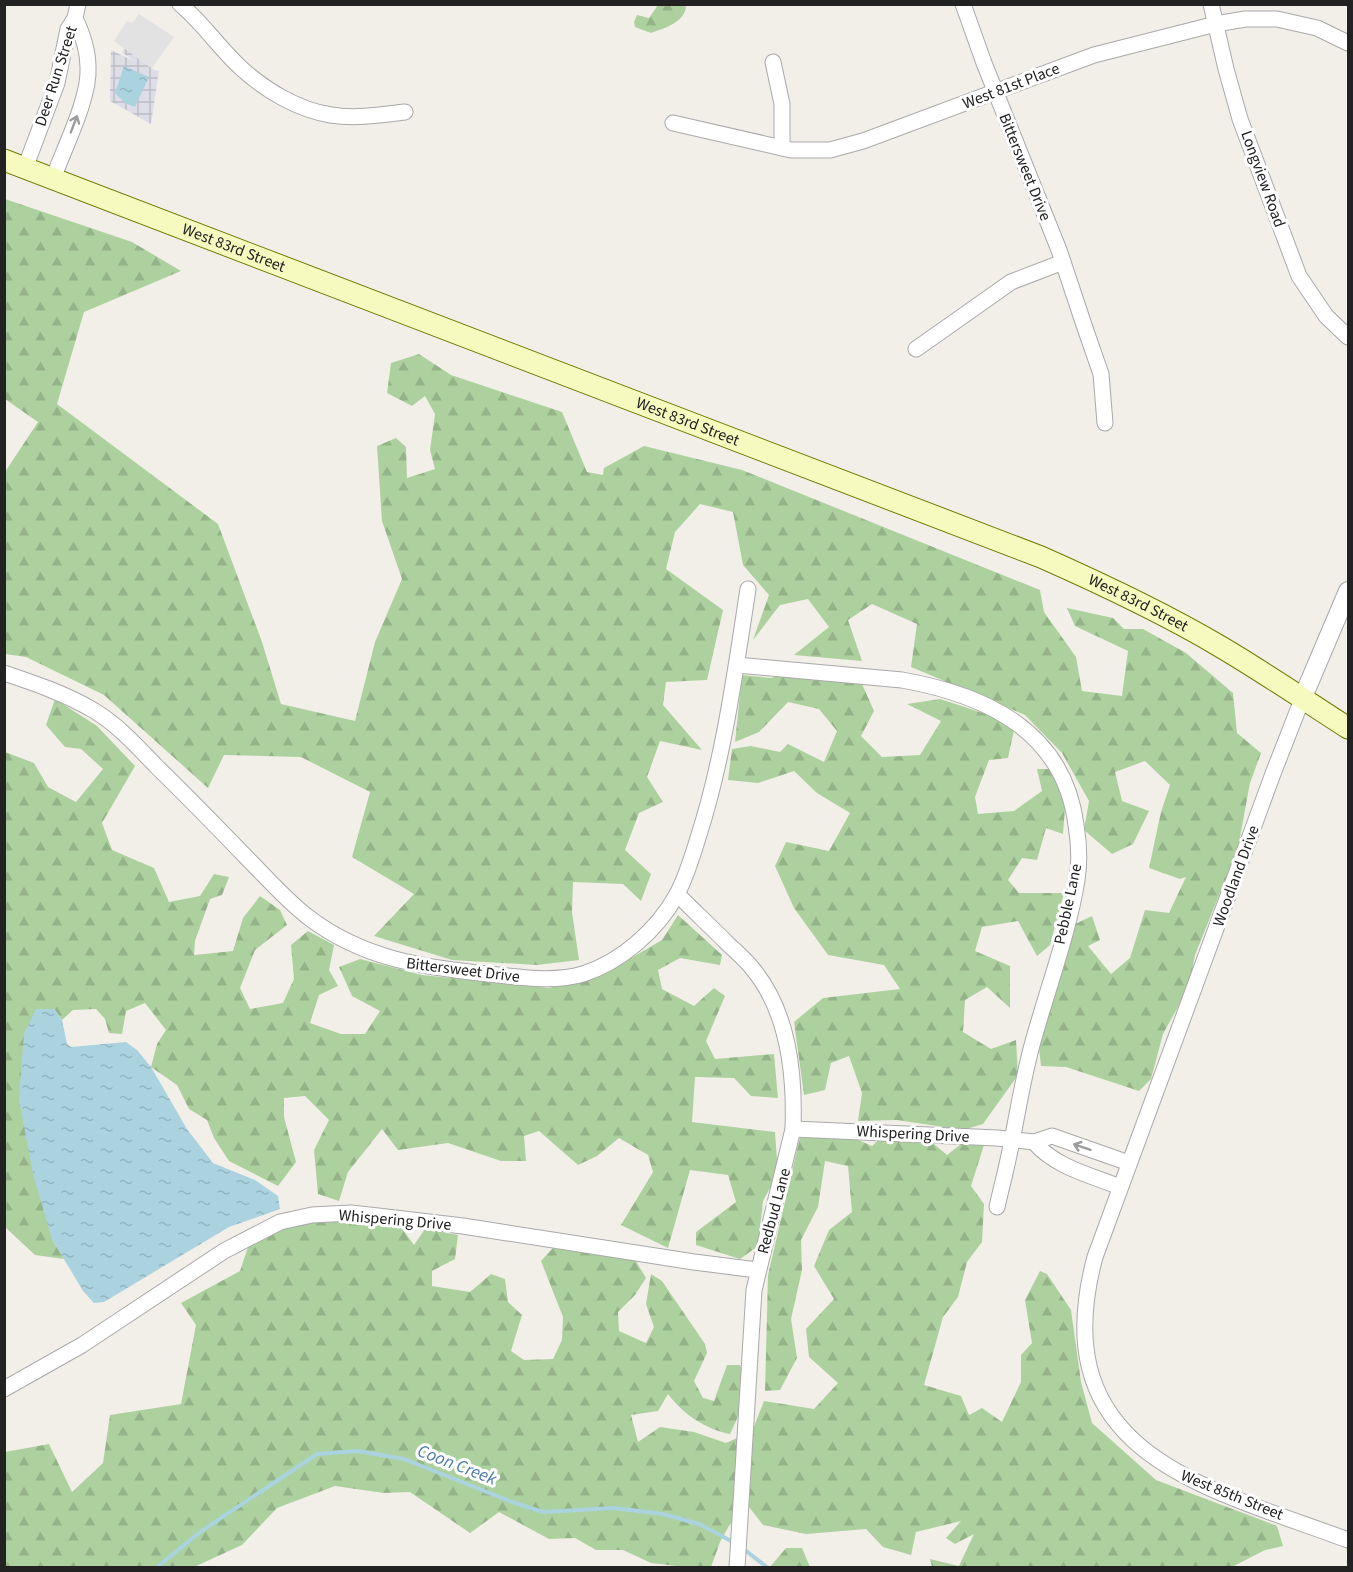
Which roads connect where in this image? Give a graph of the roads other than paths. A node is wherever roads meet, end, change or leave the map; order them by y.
1 (180, 4) edge
2 (963, 4) edge
3 (1211, 4) edge
4 (77, 11) edge
5 (1216, 24) junction
6 (1348, 43) edge
7 (773, 62) dead end
8 (995, 92) junction
9 (405, 112) dead end
10 (673, 123) dead end
11 (782, 148) junction
12 (4, 160) edge
13 (25, 168) junction
14 (54, 179) junction
15 (1063, 262) junction
16 (1348, 337) edge
17 (916, 349) dead end
18 (1105, 423) dead end
19 (748, 589) dead end
20 (1348, 591) edge
21 (737, 665) junction
22 (4, 673) edge
23 (1303, 697) junction
24 (1348, 728) edge
25 (677, 894) junction
26 (793, 1129) junction
27 (1013, 1140) junction
28 (1034, 1142) junction
29 (1129, 1163) junction
30 (1120, 1187) junction
31 (997, 1207) dead end
32 (758, 1270) junction
33 (4, 1389) edge
34 (1348, 1540) edge
35 (738, 1552) edge

1 - 9 street
2 - 8 street, Bittersweet Drive
3 - 5 street, Longview Road
4 - 13 street, Deer Run Street
14 -> 4 street, Deer Run Street
5 - 6 street, West 81st Place
5 - 8 street, West 81st Place
5 - 16 street, Longview Road
7 - 11 street
8 - 11 street, West 81st Place
8 - 15 street, Bittersweet Drive
10 - 11 street, West 81st Place
12 - 13 main road, West 83rd Street
13 - 14 main road, West 83rd Street
14 - 23 main road, West 83rd Street
15 - 17 street
15 - 18 street, Bittersweet Drive
19 - 21 street, Bittersweet Drive
20 - 23 street, Woodland Drive
21 - 25 street, Bittersweet Drive
21 - 27 street, Pebble Lane
22 - 25 street, Bittersweet Drive
23 - 24 main road, West 83rd Street
23 - 29 street, Woodland Drive
25 - 26 street, Redbud Lane
26 - 27 street, Whispering Drive
26 - 32 street, Redbud Lane
27 - 28 street, Whispering Drive
27 - 31 street, Pebble Lane
29 -> 28 street, Whispering Drive
28 - 30 street
29 - 30 street, West 85th Street
30 - 34 street, West 85th Street
32 - 33 street, Whispering Drive
32 - 35 street, Redbud Lane

